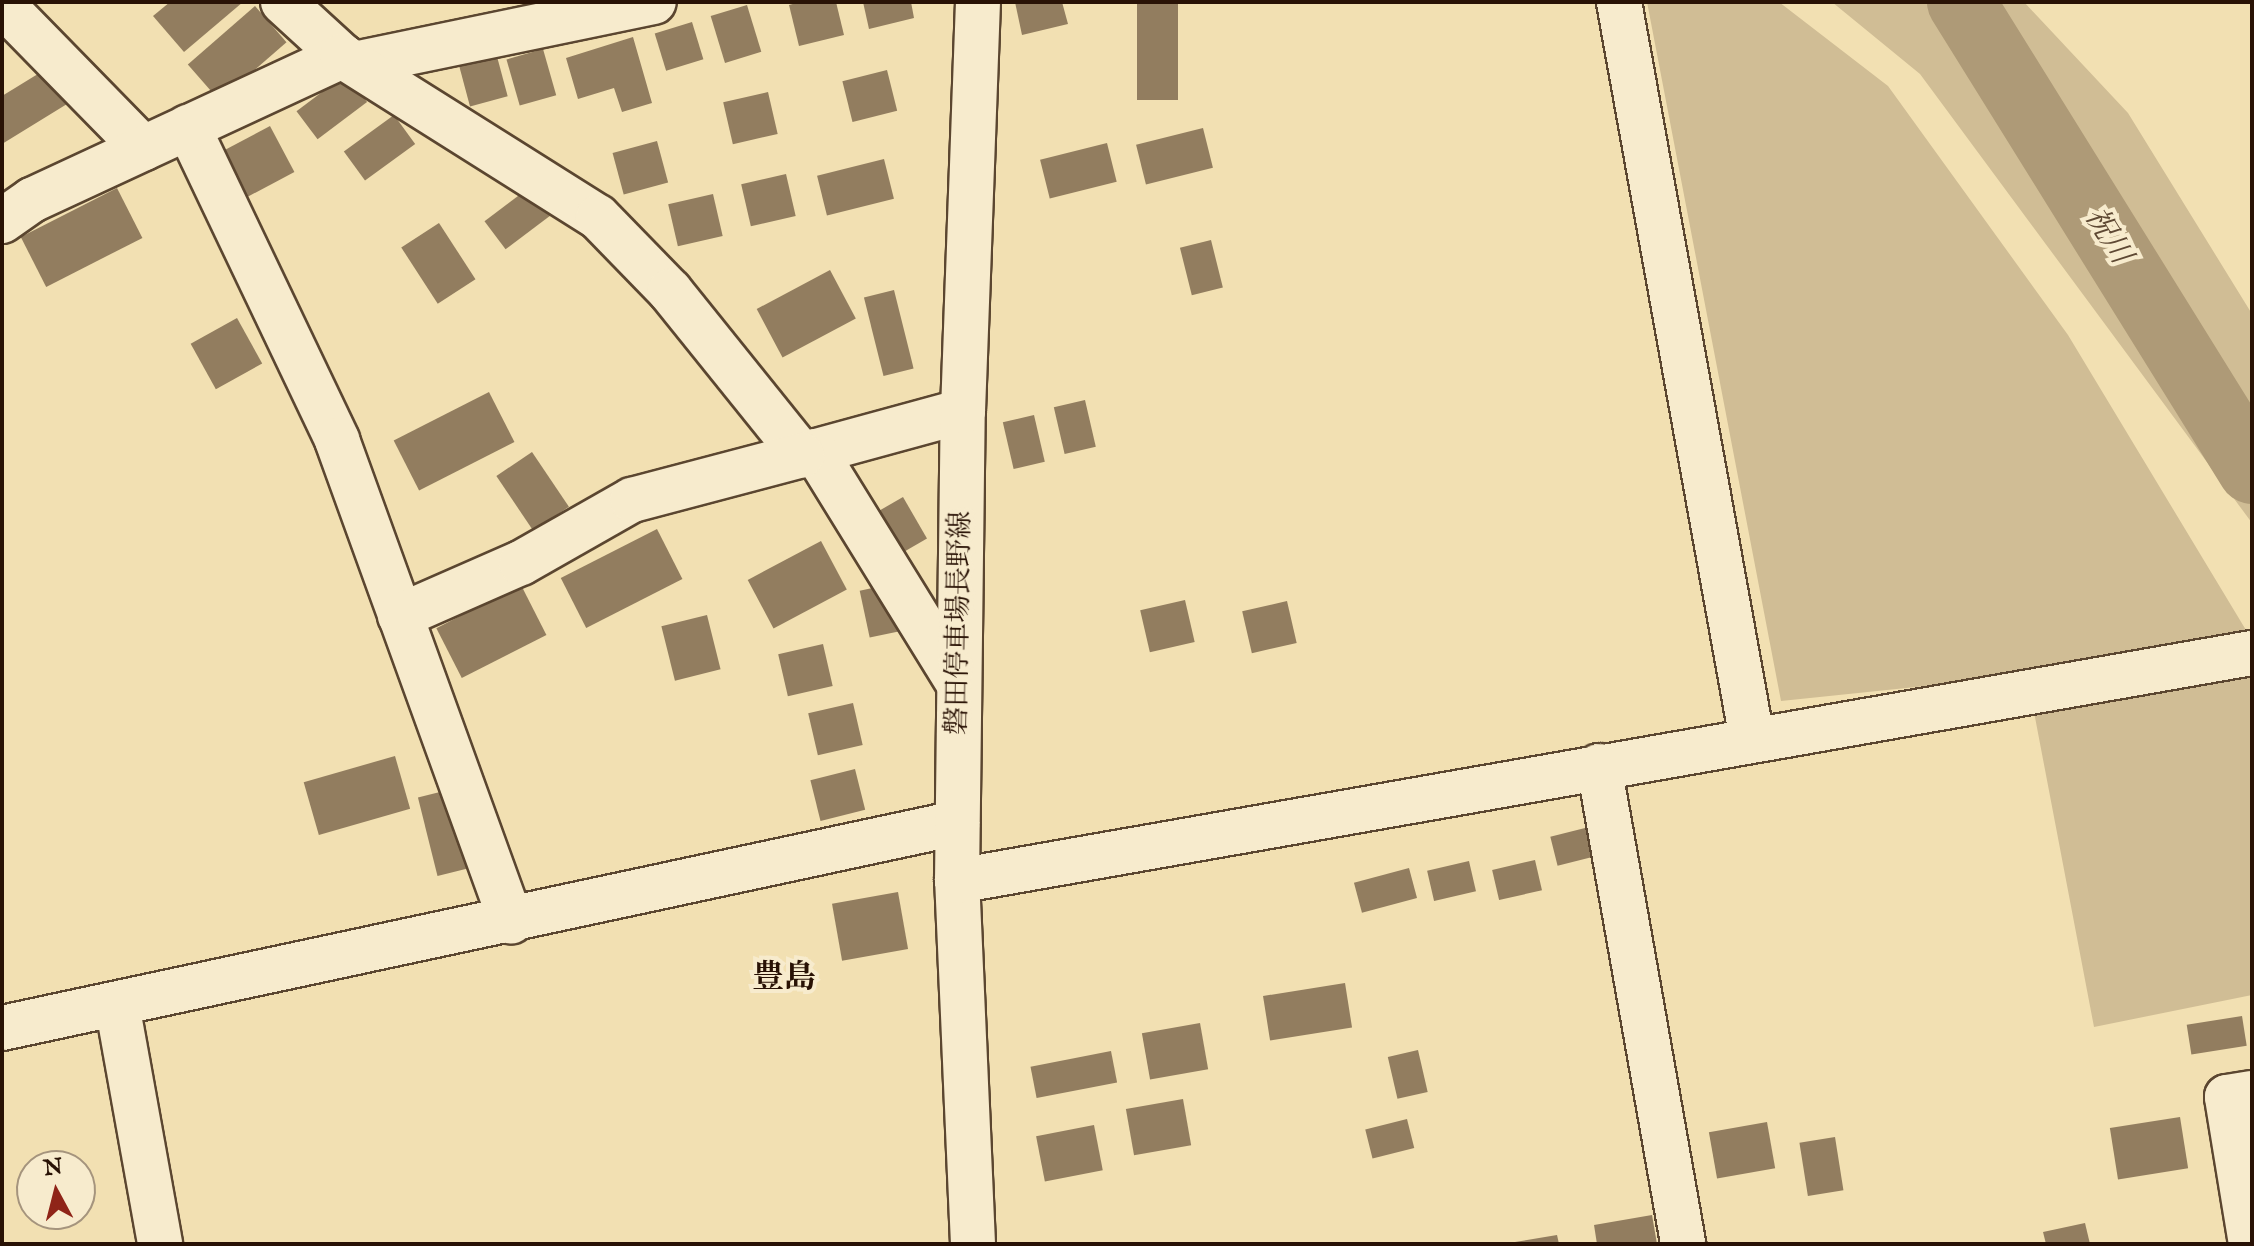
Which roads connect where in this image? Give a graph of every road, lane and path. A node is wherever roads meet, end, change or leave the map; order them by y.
1 (283, 2) edge
2 (654, 2) edge
3 (978, 2) edge
4 (1619, 2) edge
5 (2, 4) edge
6 (350, 60) junction
7 (188, 127) junction
8 (143, 148) junction
9 (2, 221) edge
10 (963, 411) junction
11 (808, 453) junction
12 (400, 616) junction
13 (2252, 653) edge
14 (959, 684) junction
15 (1752, 739) junction
16 (1599, 766) junction
17 (957, 823) junction
18 (957, 881) junction
19 (511, 921) junction
20 (117, 1004) junction
21 (2, 1028) edge
22 (2252, 1093) edge
23 (160, 1244) edge
24 (973, 1244) edge
25 (1683, 1244) edge
26 (2251, 1244) edge

1 - 6 street
2 - 6 street
3 - 10 street, 磐田停車場長野線
4 - 15 street
5 - 8 street
6 - 7 street
6 - 11 street
7 - 8 street
7 - 12 street
8 - 9 street
10 - 11 street
10 - 14 street, 磐田停車場長野線
11 - 12 street
11 - 14 street
12 - 19 street
13 - 15 street
14 - 17 street, 磐田停車場長野線
15 - 16 street
16 - 18 street
16 - 25 street
17 - 18 street, 磐田停車場長野線
17 - 19 street
18 - 24 street, 磐田停車場長野線
19 - 20 street
20 - 21 street
20 - 23 street
22 - 26 street

